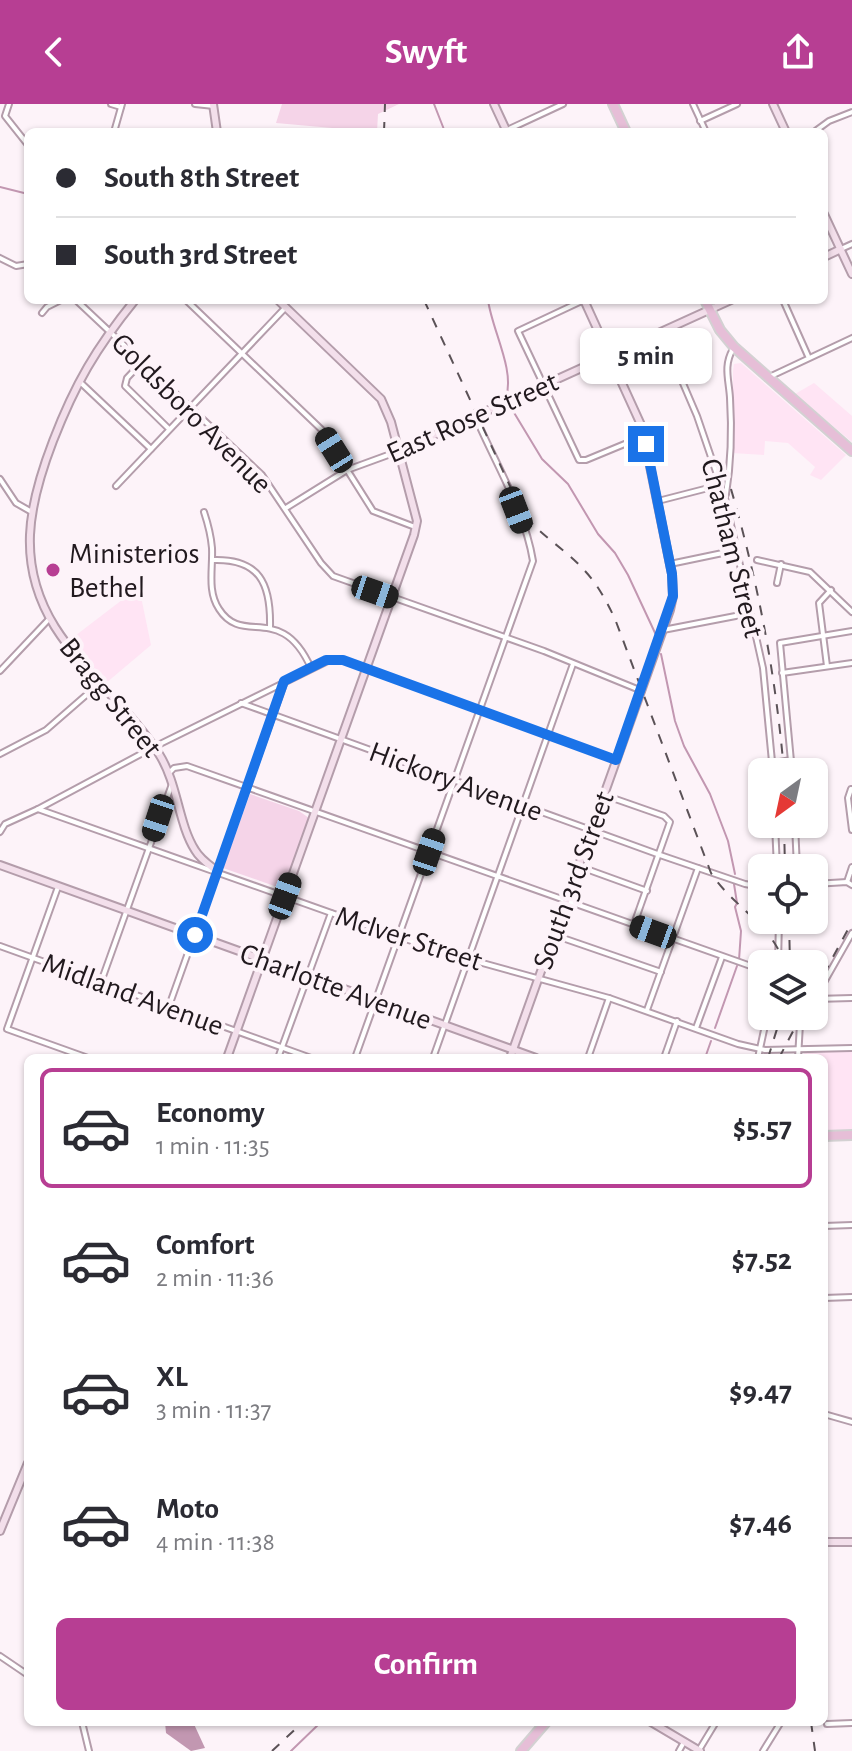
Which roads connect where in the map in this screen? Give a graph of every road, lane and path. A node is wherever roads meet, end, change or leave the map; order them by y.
1 (9, 104) edge
2 (111, 104) edge
3 (195, 104) edge
4 (494, 104) edge
5 (563, 104) edge
6 (613, 104) edge
7 (693, 104) edge
8 (737, 104) edge
9 (773, 104) edge
10 (214, 105) edge
11 (122, 106) edge
12 (852, 112) edge
13 (700, 121) junction
14 (115, 128) edge
15 (217, 128) edge
16 (505, 128) edge
17 (512, 128) edge
18 (624, 128) edge
19 (704, 128) edge
20 (784, 128) edge
21 (819, 128) edge
22 (24, 140) edge
23 (828, 222) edge
24 (852, 244) edge
25 (841, 249) junction
26 (828, 255) edge
27 (0, 258) edge
28 (24, 265) edge
29 (852, 274) edge
30 (53, 304) edge
31 (80, 304) edge
32 (132, 304) edge
33 (190, 304) edge
34 (283, 304) edge
35 (575, 304) edge
36 (586, 304) edge
37 (707, 304) edge
38 (723, 304) edge
39 (785, 304) edge
40 (286, 307) junction
41 (710, 310) junction
42 (42, 313) dead end
43 (110, 331) junction
44 (661, 332) junction
45 (852, 338) edge
46 (734, 347) junction
47 (242, 353) junction
48 (609, 355) junction
49 (808, 357) junction
50 (143, 361) junction
51 (767, 378) junction
52 (79, 380) junction
53 (543, 385) junction
54 (191, 406) junction
55 (475, 416) junction
56 (169, 429) junction
57 (644, 436) junction
58 (151, 449) junction
59 (399, 451) junction
60 (852, 451) edge
61 (347, 470) junction
62 (0, 479) edge
63 (720, 485) junction
64 (116, 486) dead end
65 (725, 498) junction
66 (658, 501) junction
67 (286, 508) junction
68 (30, 511) junction
69 (204, 512) dead end
70 (416, 527) junction
71 (737, 550) junction
72 (212, 560) junction
73 (757, 560) dead end
74 (670, 564) junction
75 (781, 564) junction
76 (777, 583) dead end
77 (831, 590) junction
78 (392, 598) junction
79 (852, 612) edge
80 (751, 613) junction
81 (50, 618) junction
82 (270, 627) junction
83 (663, 630) junction
84 (852, 631) edge
85 (823, 636) junction
86 (507, 638) junction
87 (852, 663) edge
88 (573, 664) junction
89 (827, 666) junction
90 (311, 668) junction
91 (367, 669) junction
92 (0, 671) edge
93 (782, 673) junction
94 (284, 681) junction
95 (100, 683) junction
96 (642, 691) junction
97 (241, 703) junction
98 (480, 711) junction
99 (272, 716) junction
100 (548, 735) junction
101 (341, 740) junction
102 (154, 747) junction
103 (0, 754) edge
104 (772, 758) edge
105 (791, 758) edge
106 (616, 760) junction
107 (169, 773) junction
108 (455, 781) junction
109 (172, 782) junction
110 (248, 787) junction
111 (851, 789) edge
112 (604, 795) junction
113 (523, 806) junction
114 (38, 809) junction
115 (315, 812) junction
116 (591, 830) junction
117 (852, 830) edge
118 (0, 832) edge
119 (148, 848) junction
120 (429, 852) junction
121 (660, 855) junction
122 (0, 865) edge
123 (578, 866) junction
124 (852, 867) edge
125 (698, 868) junction
126 (217, 871) junction
127 (498, 878) junction
128 (748, 883) edge
129 (828, 884) edge
130 (849, 884) edge
131 (58, 886) junction
132 (647, 891) junction
133 (285, 896) junction
134 (566, 901) junction
135 (125, 911) junction
136 (331, 913) junction
137 (634, 925) junction
138 (852, 933) edge
139 (195, 935) junction
140 (554, 935) junction
141 (399, 937) junction
142 (673, 939) junction
143 (0, 946) edge
144 (722, 957) junction
145 (32, 958) junction
146 (468, 959) junction
147 (263, 960) junction
148 (748, 965) edge
149 (661, 972) junction
150 (828, 975) edge
151 (308, 976) junction
152 (538, 978) junction
153 (101, 982) junction
154 (609, 998) junction
155 (852, 998) edge
156 (828, 999) edge
157 (375, 1000) junction
158 (169, 1006) junction
159 (647, 1010) junction
160 (677, 1021) junction
161 (444, 1025) junction
162 (696, 1028) junction
163 (764, 1030) edge
164 (800, 1030) edge
165 (237, 1031) junction
166 (282, 1048) junction
167 (852, 1048) edge
168 (760, 1049) junction
169 (798, 1049) junction
170 (513, 1050) junction
171 (77, 1054) edge
172 (228, 1054) edge
173 (280, 1054) edge
174 (299, 1054) edge
175 (356, 1054) edge
176 (434, 1054) edge
177 (512, 1054) edge
178 (524, 1054) edge
179 (589, 1054) edge
180 (665, 1054) edge
181 (759, 1054) edge
182 (798, 1054) edge
183 (852, 1135) edge
184 (828, 1136) edge
185 (852, 1225) edge
186 (828, 1226) edge
187 (852, 1297) edge
188 (828, 1298) edge
189 (828, 1415) edge
190 (852, 1422) edge
191 (24, 1473) edge
192 (0, 1531) edge
193 (828, 1542) edge
194 (852, 1542) edge
195 (0, 1656) edge
196 (24, 1672) edge
197 (852, 1723) edge
198 (828, 1724) edge
199 (83, 1726) edge
200 (540, 1726) edge
201 (658, 1726) edge
202 (714, 1726) edge
203 (779, 1726) edge
204 (684, 1742) junction
205 (89, 1751) edge
206 (521, 1751) edge
207 (679, 1751) edge
208 (699, 1751) edge
209 (763, 1751) edge

1 - 22 street
2 - 11 street
3 - 10 street
4 - 16 street
5 - 17 street
6 - 18 main road
7 - 13 street
8 - 13 street
9 - 20 street
10 - 15 street
11 - 14 street
12 - 21 street
13 - 19 street
23 - 25 street
24 - 25 street
25 - 26 street
25 - 29 street
27 - 28 street
30 - 42 street
31 - 43 street, Goldsboro Avenue
32 - 43 street, Bragg Street
33 - 47 street
34 - 40 street
35 - 53 street
36 - 48 street, South 3rd Street
37 - 41 main road
38 - 41 street, East Rose Street
39 - 49 street
40 - 47 street
40 - 59 street
41 - 44 street, East Rose Street
41 - 46 main road
43 - 50 street, Goldsboro Avenue
43 - 52 street, Bragg Street
44 - 48 street, East Rose Street
44 - 63 street, Chatham Street
45 - 49 street
46 - 51 main road
46 - 65 street
47 - 54 street
47 - 61 street
48 - 53 street, East Rose Street
48 - 57 street, South 3rd Street
49 - 51 street
50 - 54 street, Goldsboro Avenue
50 - 56 street
51 - 60 main road
52 - 58 street
52 - 68 street, Bragg Street
53 - 55 street, East Rose Street
53 - 57 street
54 - 56 street
54 - 67 street, Goldsboro Avenue
55 - 59 street, East Rose Street
55 - 86 street
56 - 58 street
57 - 66 street, South 3rd Street
58 - 64 street
59 - 61 street, East Rose Street
59 - 70 street
61 - 67 street, East Rose Street
61 - 70 street
62 - 68 street
63 - 65 street, Chatham Street
63 - 66 street
65 - 71 street, Chatham Street
66 - 74 street, South 3rd Street
67 - 78 street, Goldsboro Avenue
68 - 81 street, Bragg Street
69 - 72 street
70 - 78 street
71 - 74 street
71 - 80 street, Chatham Street
72 - 82 street
72 - 82 street
73 - 75 street
74 - 83 street, South 3rd Street
75 - 76 street
75 - 77 street
77 - 79 street
77 - 85 street
78 - 86 street, Goldsboro Avenue
78 - 91 street
80 - 83 street
80 - 104 street, Chatham Street
81 - 92 street
81 - 95 street, Bragg Street
82 - 90 street
83 - 96 street, South 3rd Street
84 - 85 street
85 - 89 street
85 - 93 street
86 - 88 street, Goldsboro Avenue
86 - 98 street
87 - 89 street
88 - 96 street, Goldsboro Avenue
88 - 100 street
89 - 93 street
90 - 91 street
90 - 94 street
91 - 98 street
91 - 101 street
93 - 105 street
94 - 97 street
94 - 99 street
95 - 102 street, Bragg Street
95 - 103 street
96 - 106 street, South 3rd Street
97 - 99 street, Hickory Avenue
97 - 102 street
98 - 100 street
98 - 108 street
99 - 101 street, Hickory Avenue
99 - 110 street
100 - 106 street
100 - 113 street
101 - 108 street, Hickory Avenue
101 - 115 street
102 - 107 street, Bragg Street
102 - 114 street
106 - 112 street, South 3rd Street
107 - 109 street, Bragg Street
107 - 110 street
108 - 113 street, Hickory Avenue
108 - 120 street
109 - 119 street
109 - 126 street, Bragg Street
110 - 115 street
110 - 126 street
111 - 117 street
112 - 116 street, South 3rd Street
112 - 121 street
113 - 116 street, Hickory Avenue
113 - 127 street
114 - 118 street
114 - 119 street, McIver Street
115 - 120 street
115 - 133 street
116 - 121 street, Hickory Avenue
116 - 123 street, South 3rd Street
119 - 126 street, McIver Street
119 - 135 street
120 - 127 street
120 - 141 street
121 - 125 street, Hickory Avenue
121 - 132 street
122 - 131 street, Charlotte Avenue
123 - 132 street
123 - 134 street, South 3rd Street
124 - 130 street
125 - 128 street, Hickory Avenue
125 - 142 street
126 - 133 street, McIver Street
126 - 139 street
127 - 134 street
127 - 146 street
129 - 130 street
131 - 135 street, Charlotte Avenue
131 - 145 street
132 - 137 street
133 - 136 street, McIver Street
133 - 147 street
134 - 137 street
134 - 140 street, South 3rd Street
135 - 139 street, Charlotte Avenue
135 - 153 street
136 - 141 street, McIver Street
136 - 151 street
137 - 142 street
138 - 150 street
139 - 147 street, Charlotte Avenue
139 - 158 street
140 - 149 street
140 - 152 street, South 3rd Street
141 - 146 street, McIver Street
141 - 157 street
142 - 144 street
142 - 149 street
143 - 145 street, Midland Avenue
144 - 148 street
144 - 162 street
145 - 153 street, Midland Avenue
145 - 171 street
146 - 152 street, McIver Street
146 - 161 street
147 - 151 street, Charlotte Avenue
147 - 165 street
149 - 159 street
151 - 157 street, Charlotte Avenue
151 - 166 street
152 - 154 street, McIver Street
152 - 170 street, South 3rd Street
153 - 158 street, Midland Avenue
154 - 159 street, McIver Street
154 - 179 street
155 - 156 street
157 - 161 street, Charlotte Avenue
157 - 175 street
158 - 165 street, Midland Avenue
159 - 160 street, McIver Street
160 - 162 street, McIver Street
160 - 180 street
161 - 170 street, Charlotte Avenue
161 - 176 street
162 - 168 street, McIver Street
163 - 168 street
164 - 169 street
165 - 166 street, Midland Avenue
165 - 172 street
166 - 173 street
166 - 174 street, Midland Avenue
167 - 169 street, McIver Street
168 - 169 street, McIver Street
168 - 181 street
169 - 182 street
170 - 177 street, South 3rd Street
170 - 178 street, Charlotte Avenue
183 - 184 main road
185 - 186 street
187 - 188 street
189 - 190 street
191 - 192 street
193 - 194 street
195 - 196 street
197 - 198 street
199 - 205 street
200 - 206 main road
201 - 204 street
202 - 208 street
203 - 209 street
204 - 207 street
204 - 208 street

